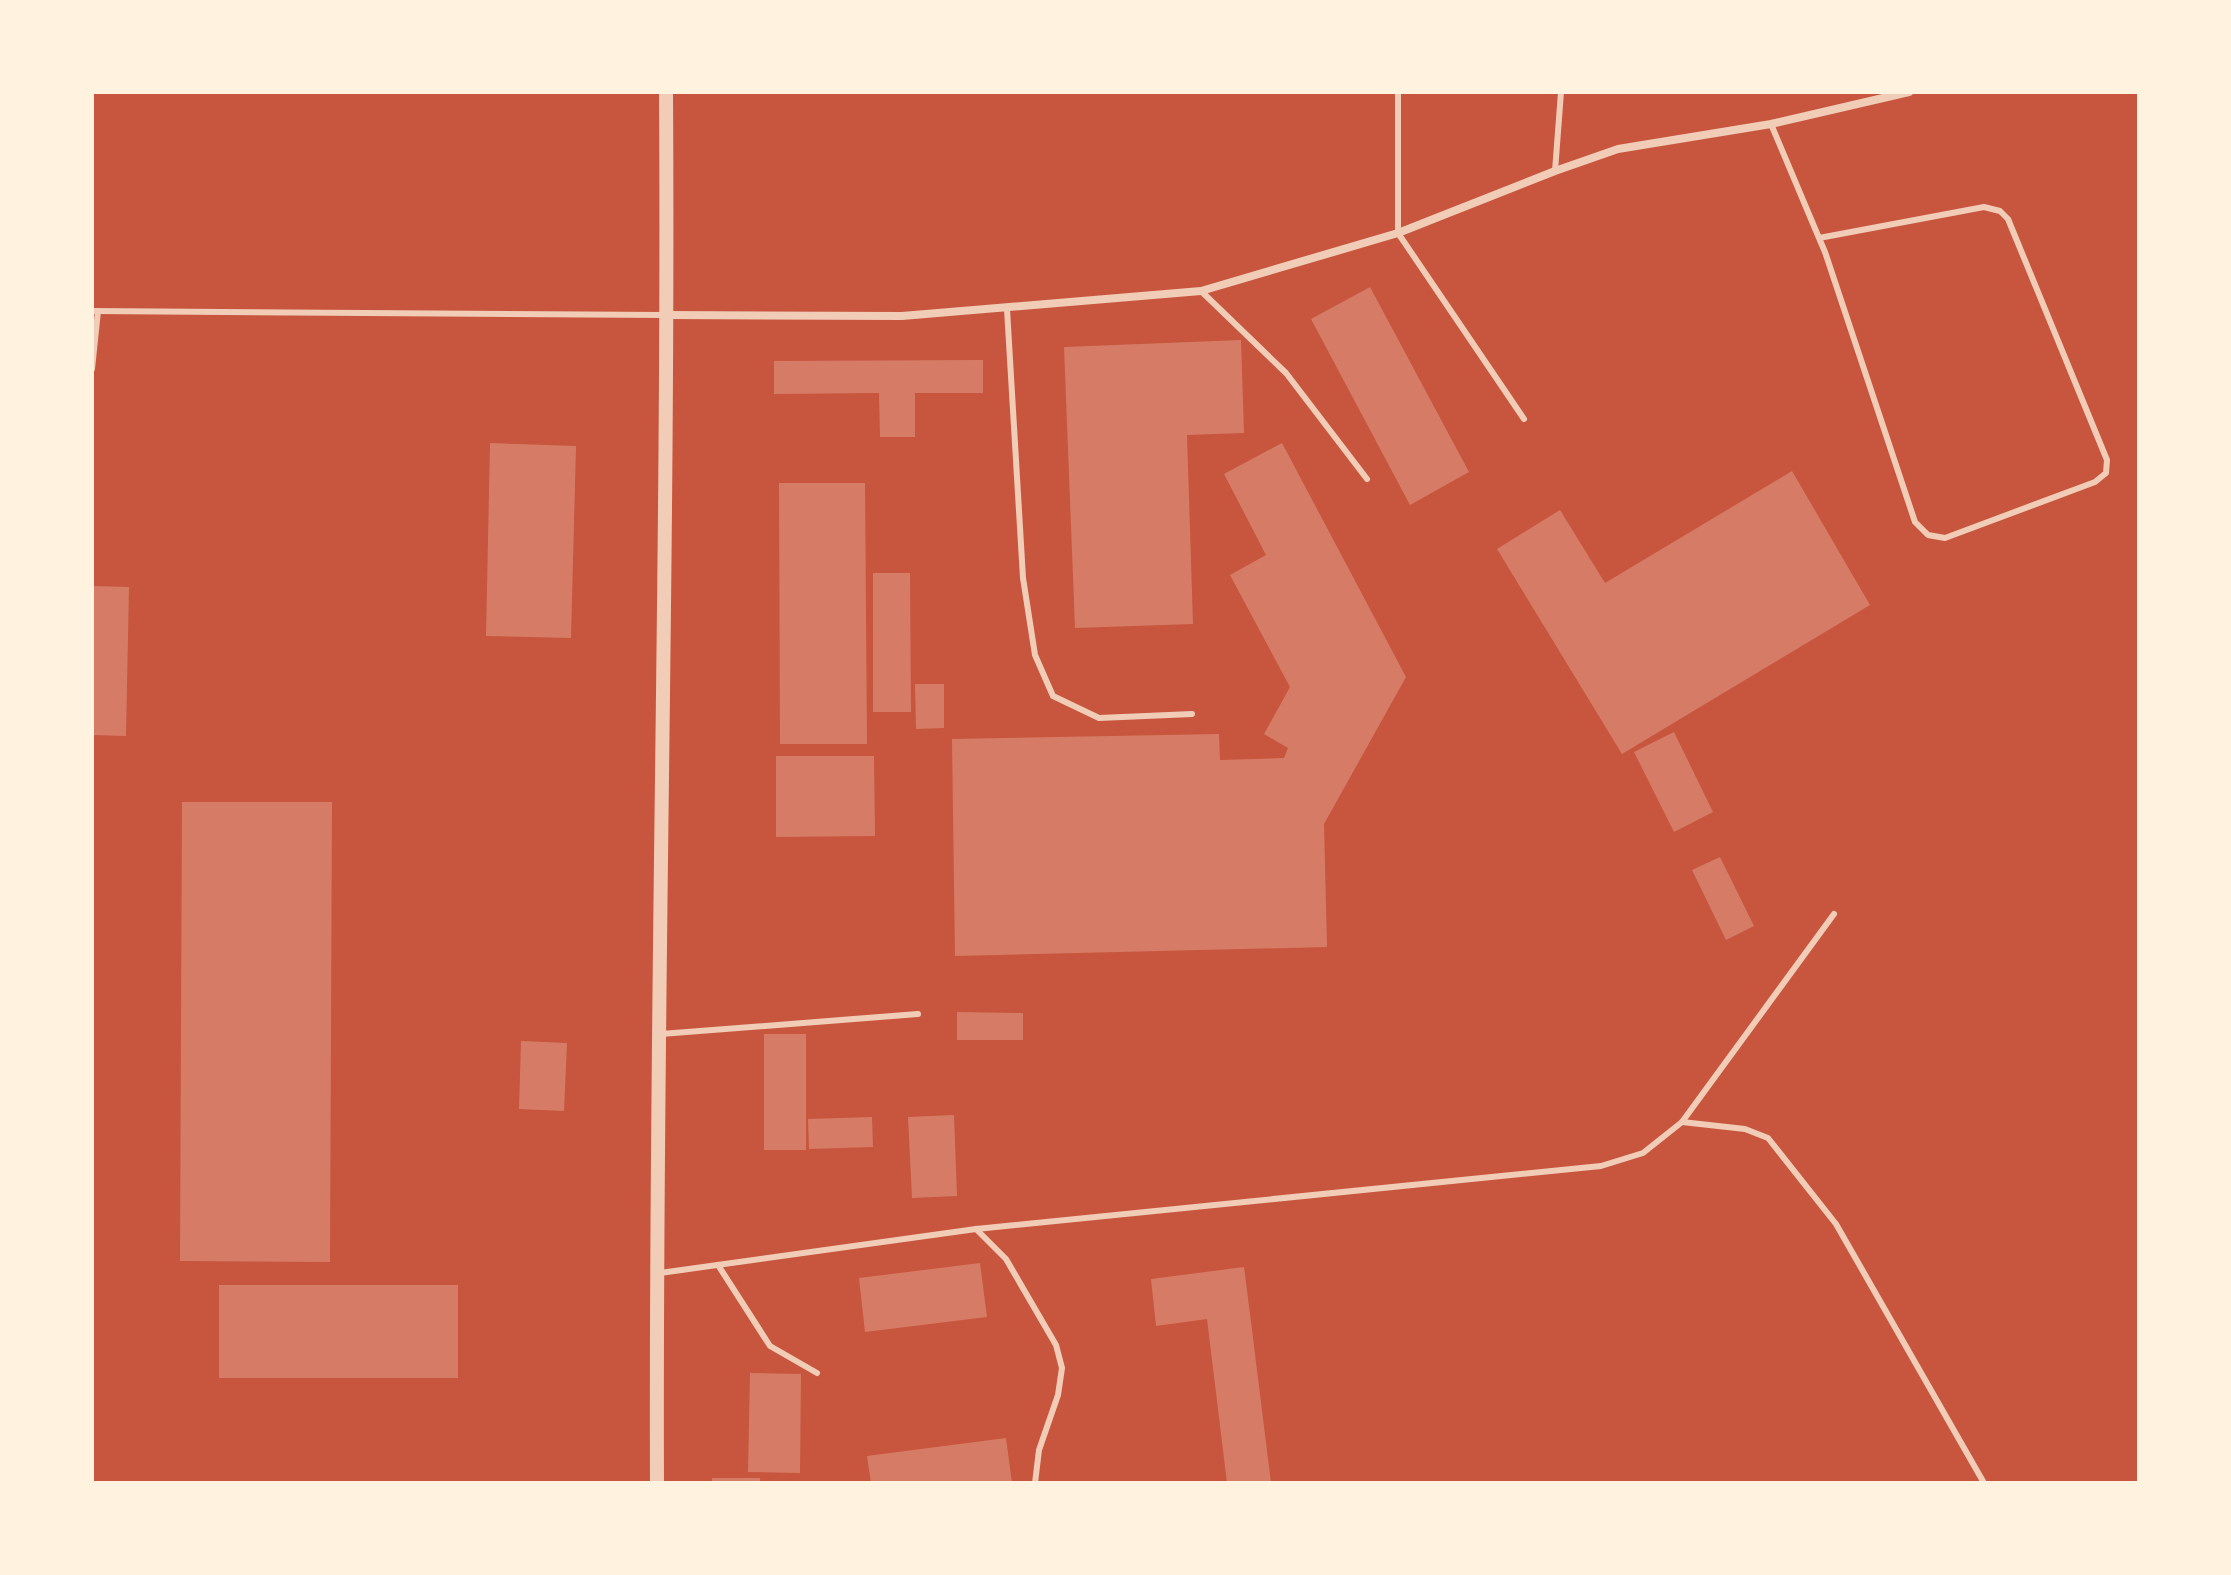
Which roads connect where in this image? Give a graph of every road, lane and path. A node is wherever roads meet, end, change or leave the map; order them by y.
1 (666, 92) edge
2 (1398, 92) edge
3 (1561, 92) edge
4 (1909, 92) edge
5 (1771, 124) junction
6 (1555, 171) junction
7 (1398, 233) junction
8 (1819, 238) junction
9 (1201, 291) junction
10 (1007, 309) junction
11 (95, 311) edge
12 (667, 315) junction
13 (92, 369) edge
14 (1524, 419) dead end
15 (1367, 479) dead end
16 (1192, 714) dead end
17 (1834, 914) dead end
18 (918, 1014) dead end
19 (661, 1034) junction
20 (1682, 1122) junction
21 (976, 1229) junction
22 (718, 1265) junction
23 (656, 1273) junction
24 (817, 1373) dead end
25 (657, 1483) edge
26 (1035, 1483) edge
27 (1984, 1483) edge

1 - 12 street
2 - 7 lane
3 - 6 lane
4 - 5 street
5 - 6 street
5 - 8 lane
6 - 7 street
7 - 9 street
7 - 14 lane
8 - 8 lane
9 - 10 street
9 - 15 lane
10 - 12 street
10 - 16 lane
11 - 12 lane
11 - 13 lane
12 - 19 street
17 - 20 lane
18 - 19 lane
19 - 23 street
20 - 21 lane
20 - 27 lane
21 - 22 lane
21 - 26 lane
22 - 23 lane
22 - 24 lane
23 - 25 street

